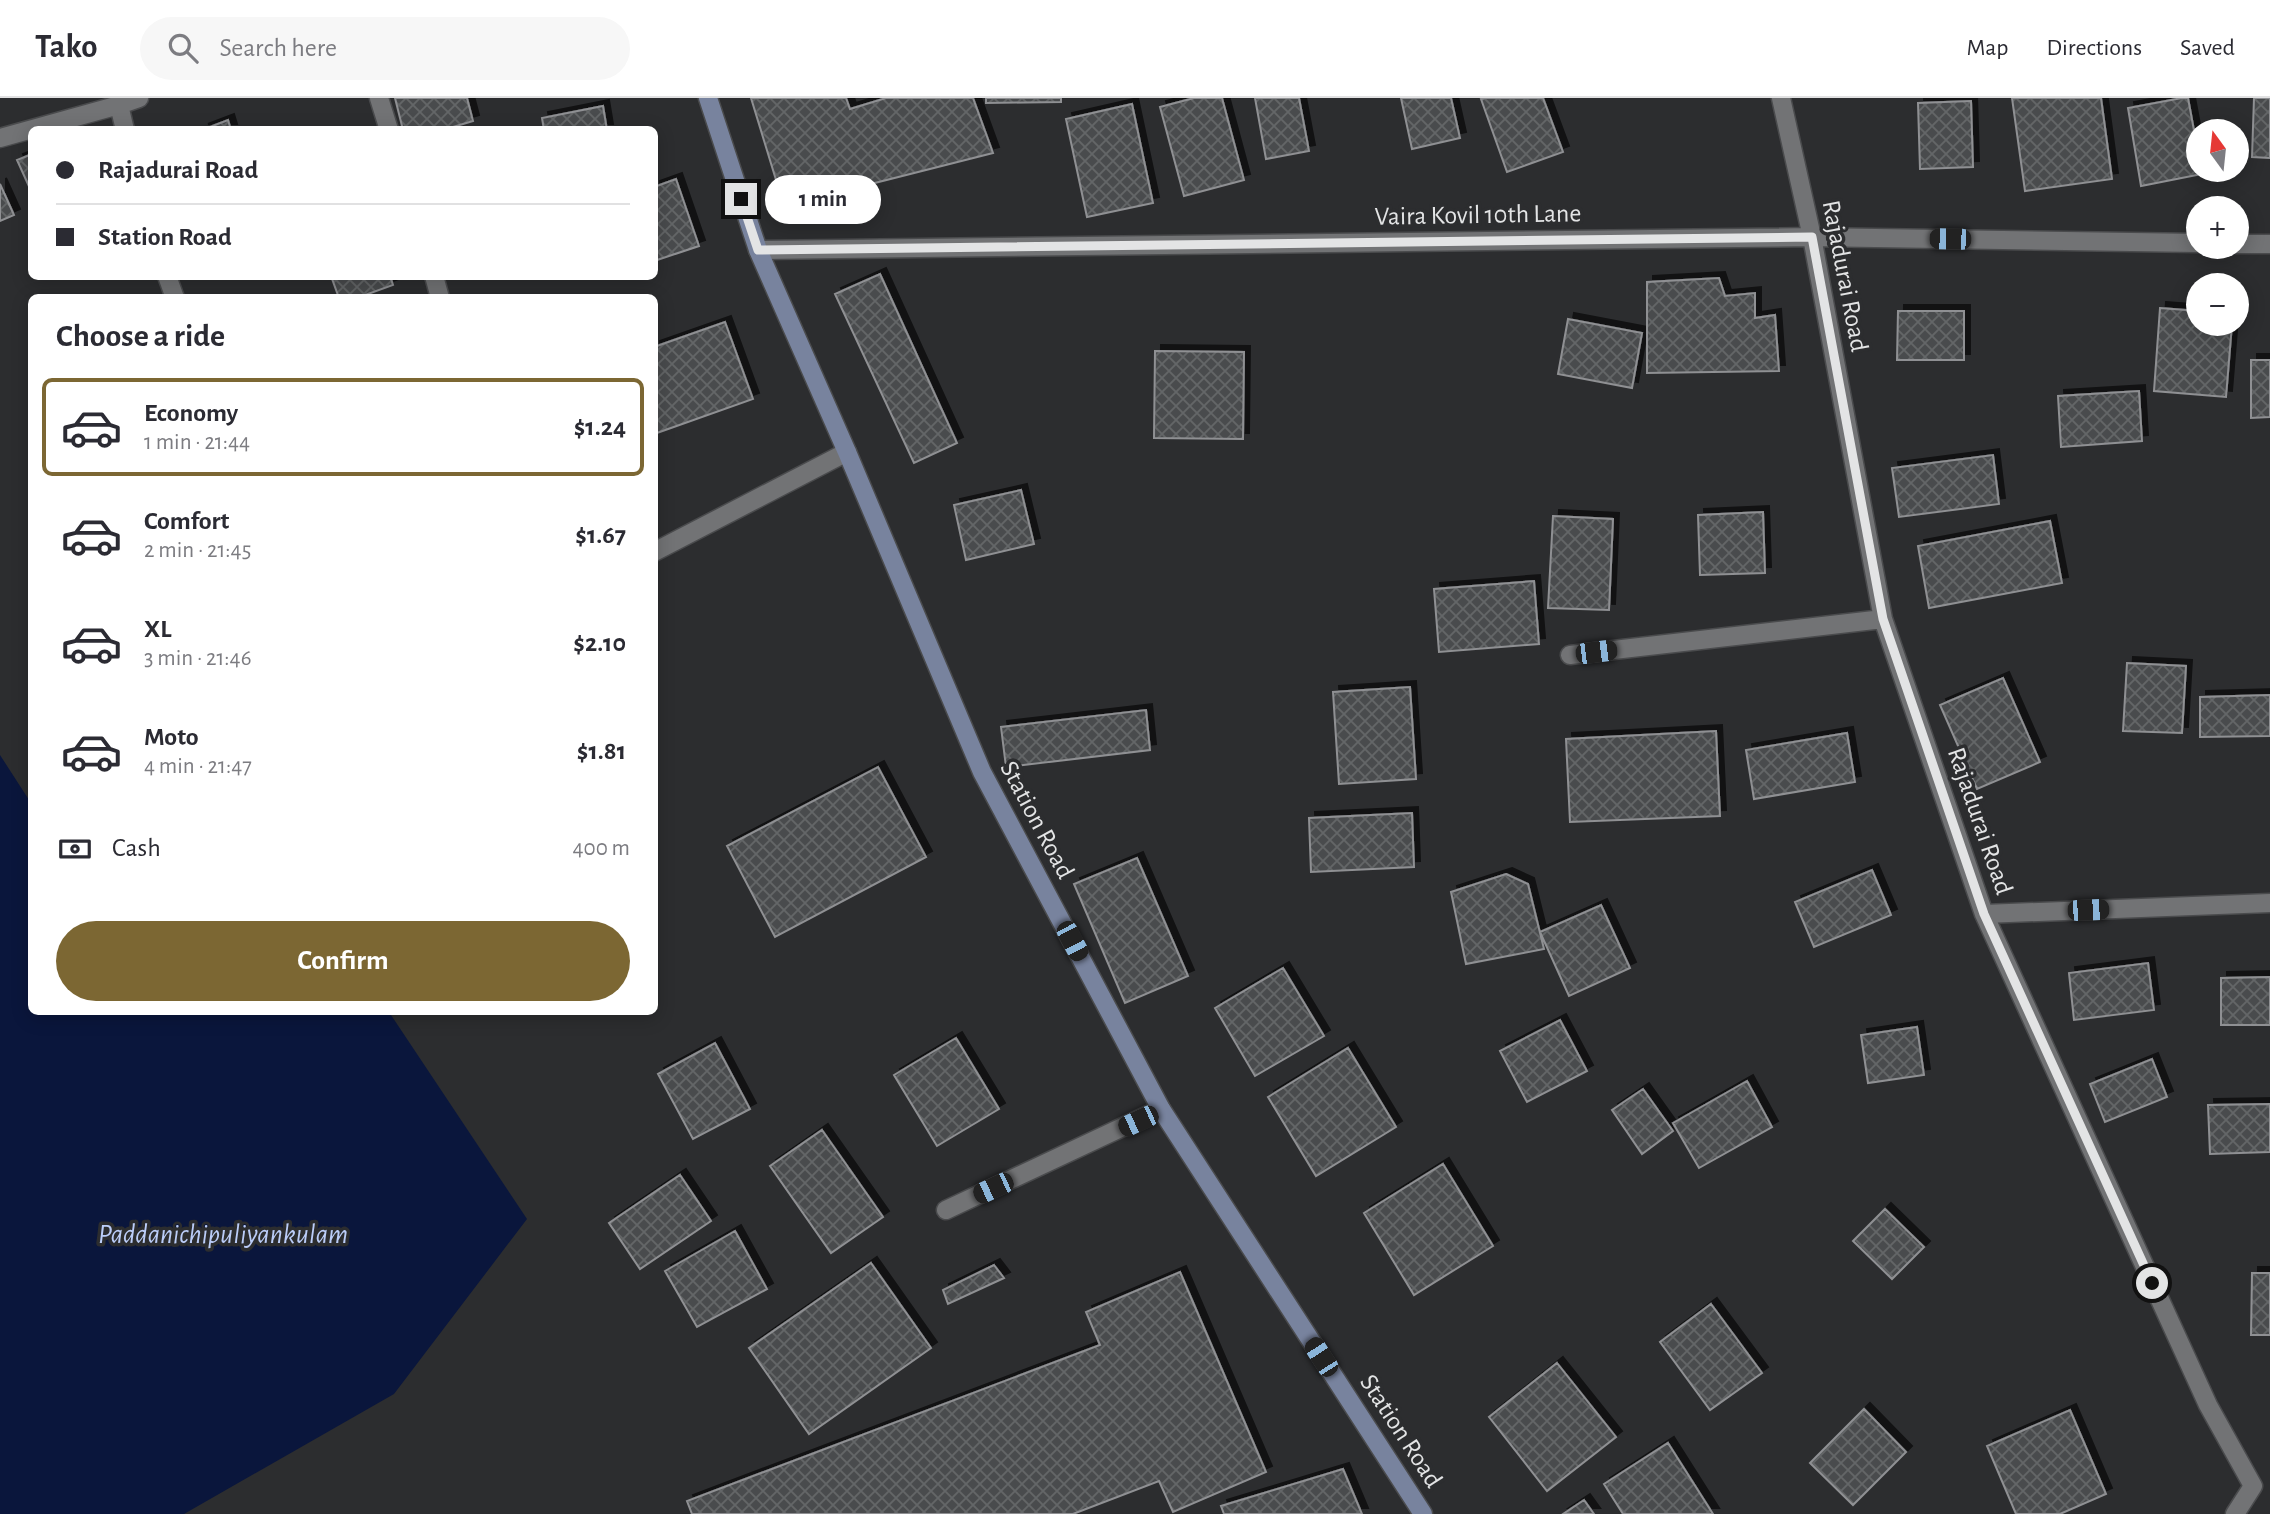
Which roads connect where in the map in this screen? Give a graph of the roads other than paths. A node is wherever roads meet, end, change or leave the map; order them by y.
1 (139, 98) edge
2 (379, 98) edge
3 (708, 98) edge
4 (1781, 98) edge
5 (119, 105) junction
6 (43, 126) edge
7 (124, 126) edge
8 (388, 126) edge
9 (28, 130) edge
10 (0, 138) edge
11 (1812, 237) junction
12 (2186, 243) edge
13 (2249, 244) edge
14 (2270, 244) edge
15 (758, 250) junction
16 (847, 452) junction
17 (658, 550) edge
18 (1883, 619) junction
19 (1570, 655) dead end
20 (2270, 903) edge
21 (1984, 914) junction
22 (1161, 1109) junction
23 (946, 1210) dead end
24 (2261, 1486) edge
25 (1423, 1514) edge
26 (2235, 1514) edge

1 - 5 street
2 - 8 street
3 - 15 main road, Station Road
4 - 11 street, Rajadurai Road
5 - 6 street
5 - 7 street
9 - 10 street
11 - 12 street, Vaira Kovil 10th Lane
11 - 15 street, Vaira Kovil 10th Lane
11 - 18 street, Rajadurai Road
13 - 14 street
15 - 16 main road, Station Road
16 - 17 street
16 - 22 main road, Station Road
18 - 19 street
18 - 21 street, Rajadurai Road
20 - 21 street
21 - 24 street, Rajadurai Road
22 - 23 street
22 - 25 main road, Station Road
24 - 26 street, Rajadurai Road

